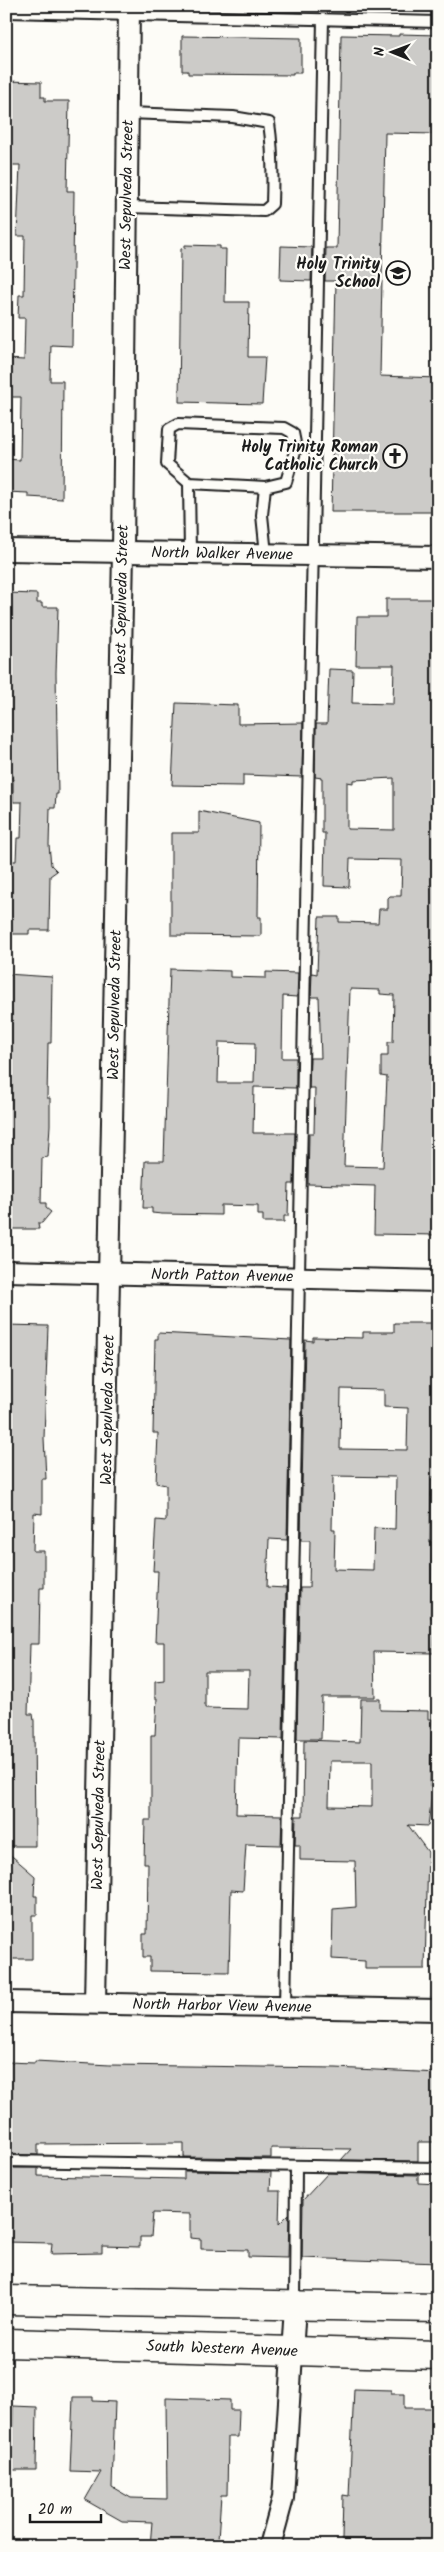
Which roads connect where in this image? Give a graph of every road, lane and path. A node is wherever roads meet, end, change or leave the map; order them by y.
1 (129, 10) edge
2 (6, 12) edge
3 (322, 19) junction
4 (438, 22) edge
5 (128, 113) junction
6 (127, 207) junction
7 (189, 483) junction
8 (265, 487) junction
9 (6, 550) edge
10 (123, 552) junction
11 (190, 553) junction
12 (266, 554) junction
13 (313, 555) junction
14 (438, 557) edge
15 (6, 1271) edge
16 (110, 1274) junction
17 (297, 1278) junction
18 (438, 1281) edge
19 (6, 2002) edge
20 (95, 2003) junction
21 (285, 2007) junction
22 (438, 2010) edge
23 (6, 2161) edge
24 (296, 2166) junction
25 (438, 2168) edge
26 (6, 2300) edge
27 (295, 2306) junction
28 (438, 2308) edge
29 (6, 2343) edge
30 (292, 2350) junction
31 (438, 2355) edge
32 (270, 2546) edge

1 - 2 lane
1 - 3 lane
1 - 5 street, West Sepulveda Street
3 - 4 lane
3 - 13 lane
5 - 6 street, West Sepulveda Street
5 - 6 lane
6 - 10 street, West Sepulveda Street
7 - 8 lane
7 - 8 lane
7 - 11 lane
8 - 12 lane
9 - 10 street, North Walker Avenue
10 - 11 street, North Walker Avenue
10 - 16 street, West Sepulveda Street
11 - 12 street, North Walker Avenue
12 - 13 street, North Walker Avenue
13 - 14 street, North Walker Avenue
13 - 17 lane
15 - 16 street, North Patton Avenue
16 - 17 street, North Patton Avenue
16 - 20 street, West Sepulveda Street
17 - 18 street, North Patton Avenue
17 - 21 lane
19 - 20 street, North Harbor View Avenue
20 - 21 street, North Harbor View Avenue
21 - 22 street, North Harbor View Avenue
23 - 24 lane
24 - 25 lane
24 - 27 lane
26 - 27 main road
27 - 28 main road
27 - 30 street
29 - 30 main road, South Western Avenue
30 - 31 main road, South Western Avenue
30 - 32 street

